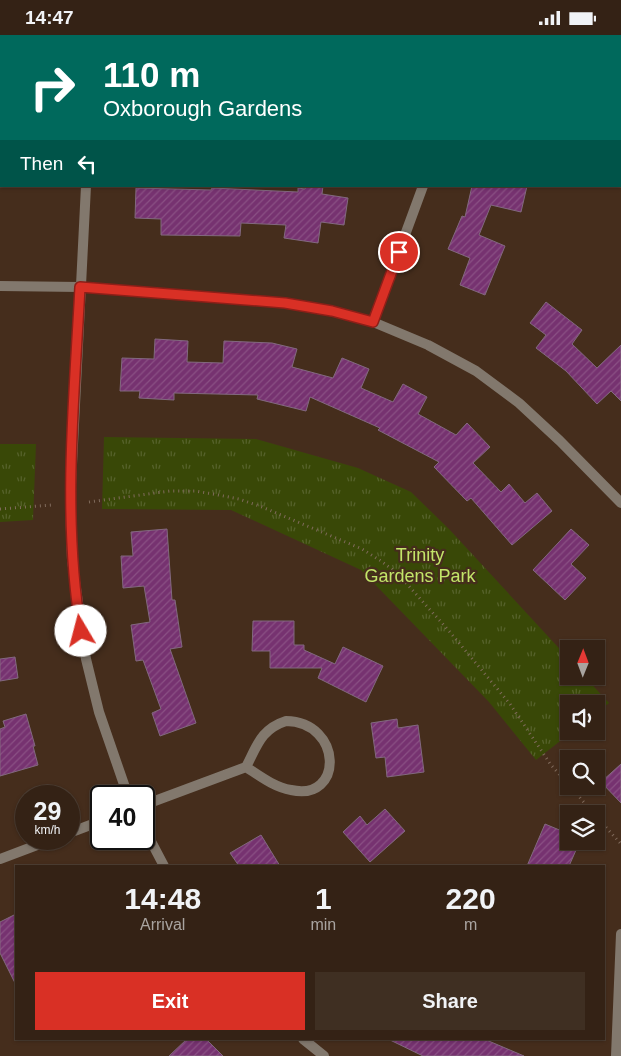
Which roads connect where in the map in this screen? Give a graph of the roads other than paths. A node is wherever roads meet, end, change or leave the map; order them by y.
1 (86, 187) edge
2 (423, 187) edge
3 (0, 286) edge
4 (80, 287) junction
5 (373, 322) junction
6 (621, 503) edge
7 (246, 767) junction
8 (124, 785) edge
9 (155, 801) edge
10 (155, 849) edge
11 (24, 850) edge
12 (0, 859) edge
13 (163, 865) edge
14 (621, 934) edge
15 (619, 1026) edge
16 (305, 1040) edge
17 (324, 1056) edge
18 (616, 1056) edge

1 - 4 street
2 - 5 street
3 - 4 street
4 - 5 street
4 - 8 street
5 - 6 street
7 - 7 street
7 - 9 street
10 - 13 street
11 - 12 street
14 - 15 street
15 - 18 street
16 - 17 street

